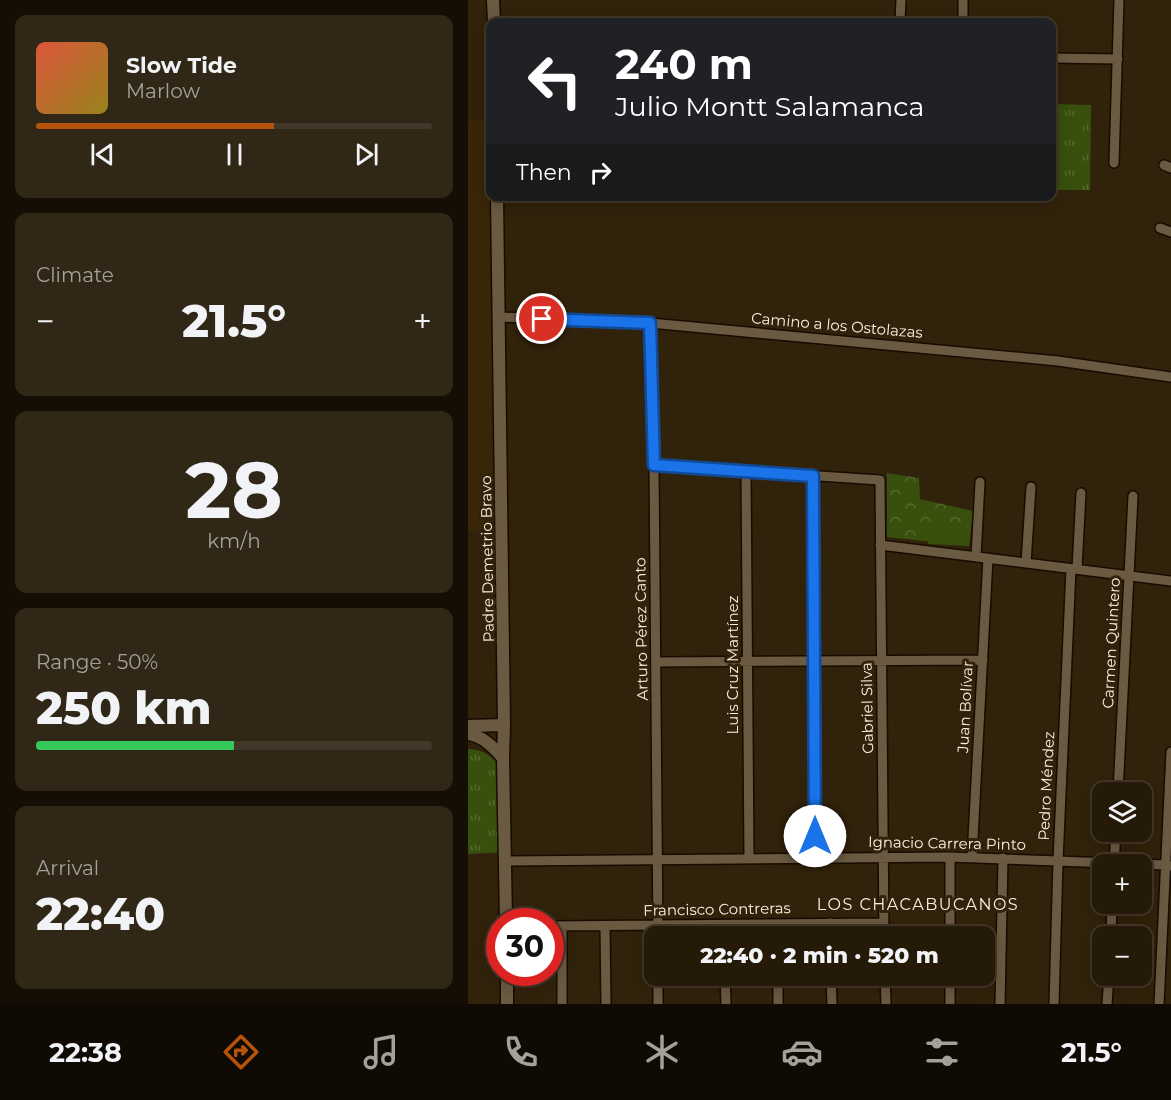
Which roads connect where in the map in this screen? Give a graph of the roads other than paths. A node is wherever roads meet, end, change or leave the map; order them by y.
1 (494, 0) edge
2 (901, 0) edge
3 (963, 0) edge
4 (1119, 0) edge
5 (494, 18) edge
6 (900, 18) edge
7 (963, 18) edge
8 (1056, 58) edge
9 (1118, 59) junction
10 (1114, 163) dead end
11 (497, 201) edge
12 (1160, 228) dead end
13 (1171, 232) edge
14 (499, 317) junction
15 (650, 323) junction
16 (1171, 377) edge
17 (654, 465) junction
18 (746, 471) junction
19 (813, 476) junction
20 (980, 482) dead end
21 (1030, 487) dead end
22 (1081, 493) dead end
23 (1133, 496) dead end
24 (880, 545) junction
25 (976, 557) junction
26 (988, 558) junction
27 (1026, 563) junction
28 (1074, 569) junction
29 (1129, 576) junction
30 (1171, 581) edge
31 (881, 660) junction
32 (983, 660) junction
33 (747, 661) junction
34 (814, 661) junction
35 (656, 662) junction
36 (504, 725) junction
37 (468, 726) edge
38 (468, 734) edge
39 (1171, 752) edge
40 (503, 758) junction
41 (1119, 782) edge
42 (1170, 803) edge
43 (884, 857) junction
44 (950, 857) junction
45 (972, 857) junction
46 (749, 858) junction
47 (815, 858) junction
48 (1004, 858) junction
49 (658, 859) junction
50 (506, 861) junction
51 (1058, 861) junction
52 (1092, 862) edge
53 (1152, 864) edge
54 (1168, 865) edge
55 (506, 908) edge
56 (884, 922) junction
57 (830, 923) joint
58 (724, 924) joint
59 (777, 924) joint
60 (658, 925) junction
61 (564, 926) edge
62 (605, 926) junction
63 (884, 926) edge
64 (950, 926) edge
65 (507, 986) edge
66 (562, 986) edge
67 (658, 986) edge
68 (725, 986) edge
69 (778, 986) edge
70 (831, 986) edge
71 (885, 986) edge
72 (950, 986) edge
73 (1108, 986) edge
74 (507, 1004) edge
75 (562, 1004) edge
76 (606, 1004) edge
77 (658, 1004) edge
78 (726, 1004) edge
79 (778, 1004) edge
80 (832, 1004) edge
81 (886, 1004) edge
82 (950, 1004) edge
83 (1000, 1004) edge
84 (1054, 1004) edge
85 (1107, 1004) edge
86 (1158, 1004) edge

1 - 5 street
2 - 6 street
3 - 7 street
4 - 9 street
8 - 9 street
9 - 10 street
11 - 14 street, Padre Demetrio Bravo
12 - 13 street
14 - 15 street, Camino a los Ostolazas
14 - 36 street, Padre Demetrio Bravo
15 - 16 street, Camino a los Ostolazas
15 - 17 street, Arturo Pérez Canto
17 - 18 street
17 - 35 street, Arturo Pérez Canto
18 - 19 street
18 - 33 street, Luis Cruz Martínez
19 - 24 street, Gabriel Silva
19 - 34 street
20 - 25 street
21 - 27 street
22 - 28 street, Pedro Méndez
23 - 29 street, Carmen Quintero
24 - 25 street
24 - 31 street, Gabriel Silva
25 - 26 street
26 - 27 street
26 - 32 street, Juan Bolívar
27 - 28 street
28 - 29 street
28 - 51 street, Pedro Méndez
29 - 30 street
29 - 41 street, Carmen Quintero
31 - 32 street
31 - 34 street
31 - 43 street, Gabriel Silva
32 - 45 street, Juan Bolívar
33 - 34 street
33 - 35 street
33 - 46 street, Luis Cruz Martínez
34 - 47 street
35 - 49 street, Arturo Pérez Canto
36 - 37 street
36 - 40 street, Padre Demetrio Bravo
38 - 40 street
39 - 42 street
40 - 50 street, Padre Demetrio Bravo
42 - 54 street
43 - 44 street, Ignacio Carrera Pinto
43 - 47 street, Ignacio Carrera Pinto
43 - 56 street, Gabriel Silva
44 - 45 street, Ignacio Carrera Pinto
44 - 64 street
45 - 48 street, Ignacio Carrera Pinto
46 - 47 street, Ignacio Carrera Pinto
46 - 49 street, Ignacio Carrera Pinto
48 - 51 street, Ignacio Carrera Pinto
48 - 83 street
49 - 50 street, Ignacio Carrera Pinto
49 - 60 street, Arturo Pérez Canto
50 - 55 street, Padre Demetrio Bravo
51 - 52 street, Ignacio Carrera Pinto
51 - 84 street, Pedro Méndez
53 - 54 street, Ignacio Carrera Pinto
54 - 86 street
56 - 57 street, Francisco Contreras
56 - 63 street, Gabriel Silva
57 - 59 street, Francisco Contreras
58 - 59 street, Francisco Contreras
58 - 60 street, Francisco Contreras
60 - 62 street, Francisco Contreras
61 - 62 street, Francisco Contreras
62 - 76 street
65 - 74 street
66 - 75 street
67 - 77 street
68 - 78 street
69 - 79 street
70 - 80 street
71 - 81 street
72 - 82 street
73 - 85 street

